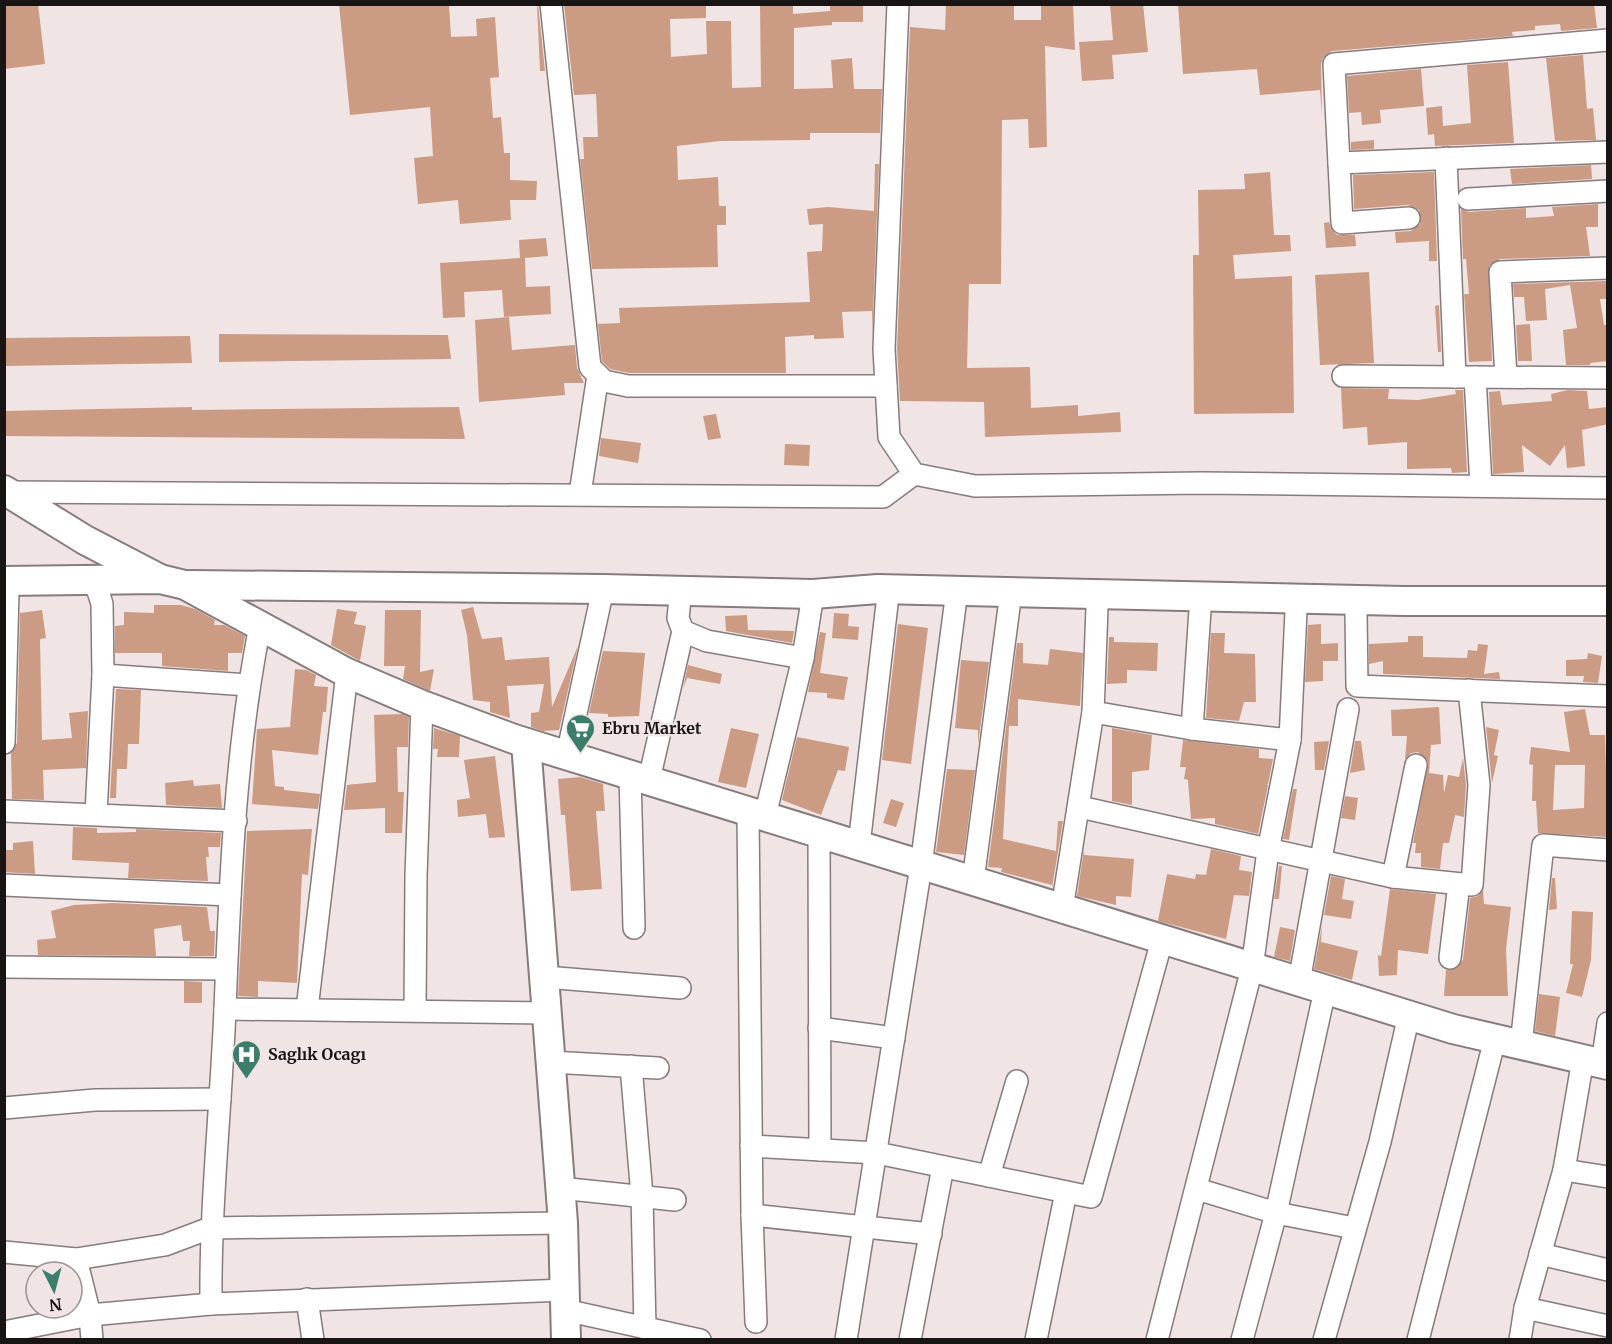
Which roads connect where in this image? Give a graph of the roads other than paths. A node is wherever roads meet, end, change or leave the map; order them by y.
1 (551, 4) edge
2 (898, 4) edge
3 (1608, 40) edge
4 (1608, 152) edge
5 (1446, 158) junction
6 (1339, 163) junction
7 (1608, 191) edge
8 (1468, 199) dead end
9 (1409, 218) dead end
10 (1608, 268) edge
11 (598, 375) junction
12 (1343, 376) dead end
13 (1465, 377) junction
14 (1506, 378) junction
15 (1608, 378) edge
16 (886, 386) junction
17 (914, 474) junction
18 (1481, 486) junction
19 (1608, 488) edge
20 (6, 491) edge
21 (580, 494) junction
22 (172, 582) junction
23 (91, 584) junction
24 (6, 587) edge
25 (603, 589) junction
26 (681, 590) junction
27 (813, 594) junction
28 (1608, 601) edge
29 (887, 604) junction
30 (955, 606) junction
31 (1009, 607) junction
32 (1097, 608) junction
33 (1200, 610) junction
34 (1296, 611) junction
35 (1356, 612) junction
36 (1608, 615) edge
37 (260, 626) junction
38 (683, 632) junction
39 (803, 658) junction
40 (347, 673) junction
41 (103, 675) junction
42 (248, 685) junction
43 (1469, 690) junction
44 (1608, 696) edge
45 (422, 705) junction
46 (1348, 709) dead end
47 (1094, 712) junction
48 (5, 724) edge
49 (1192, 729) junction
50 (1290, 740) junction
51 (4, 743) edge
52 (526, 743) junction
53 (567, 755) junction
54 (1416, 765) dead end
55 (640, 777) junction
56 (1080, 807) junction
57 (4, 812) edge
58 (96, 814) junction
59 (756, 814) junction
60 (236, 821) junction
61 (819, 831) junction
62 (859, 845) junction
63 (1608, 850) edge
64 (1268, 851) junction
65 (1321, 862) junction
66 (921, 866) junction
67 (1393, 877) junction
68 (974, 881) junction
69 (1459, 884) junction
70 (4, 885) edge
71 (230, 895) junction
72 (1062, 909) junction
73 (634, 928) dead end
74 (1162, 940) junction
75 (1450, 958) dead end
76 (4, 967) edge
77 (1252, 968) junction
78 (226, 969) junction
79 (545, 976) junction
80 (1312, 986) junction
81 (680, 988) dead end
82 (225, 1009) junction
83 (308, 1009) junction
84 (415, 1010) junction
85 (548, 1013) junction
86 (1409, 1015) junction
87 (1608, 1023) edge
88 (819, 1028) junction
89 (894, 1038) junction
90 (1508, 1042) junction
91 (551, 1062) junction
92 (1598, 1063) edge
93 (631, 1066) junction
94 (658, 1068) dead end
95 (1017, 1081) dead end
96 (220, 1099) junction
97 (4, 1108) edge
98 (751, 1146) junction
99 (820, 1150) junction
100 (877, 1153) junction
101 (943, 1167) junction
102 (1564, 1170) junction
103 (989, 1176) junction
104 (1608, 1177) edge
105 (560, 1188) junction
106 (1197, 1189) junction
107 (1066, 1192) junction
108 (642, 1196) junction
109 (675, 1200) dead end
110 (1276, 1213) junction
111 (752, 1215) junction
112 (563, 1223) junction
113 (864, 1225) junction
114 (210, 1228) junction
115 (1354, 1228) junction
116 (931, 1234) junction
117 (4, 1252) edge
118 (1540, 1254) junction
119 (76, 1259) junction
120 (1608, 1270) edge
121 (307, 1299) junction
122 (565, 1300) junction
123 (211, 1304) junction
124 (1525, 1308) junction
125 (90, 1315) junction
126 (756, 1322) dead end
127 (1608, 1326) edge
128 (645, 1328) junction
129 (4, 1332) edge
130 (92, 1340) edge
131 (314, 1340) edge
132 (566, 1340) edge
133 (700, 1340) edge
134 (846, 1340) edge
135 (910, 1340) edge
136 (1036, 1340) edge
137 (1156, 1340) edge
138 (1242, 1340) edge
139 (1324, 1340) edge
140 (1418, 1340) edge
141 (1520, 1340) edge

1 - 11 street
2 - 16 street
3 - 6 street
4 - 5 street
5 - 6 street
5 - 13 street
6 - 9 street
7 - 8 street
10 - 14 street
11 - 16 street
11 - 21 street
12 - 13 street
13 - 14 street
13 - 18 street
14 - 15 street
16 - 17 street
17 - 18 street
17 - 21 street
18 - 19 street
20 - 21 street
20 - 22 main road
22 - 23 main road
22 - 25 main road
22 - 37 main road
23 - 24 main road
23 - 41 street
24 - 48 street
25 - 26 main road
25 - 53 street
26 - 27 main road
26 - 38 street
27 - 28 main road
27 - 29 main road
27 - 39 street
29 - 30 main road
29 - 62 street
30 - 31 main road
30 - 66 street
31 - 32 main road
31 - 68 street
32 - 33 main road
32 - 47 street
33 - 34 main road
33 - 49 street
34 - 35 main road
34 - 50 street
35 - 36 main road
35 - 43 street
37 - 40 main road
37 - 42 street
38 - 39 street
38 - 55 street
39 - 59 street
40 - 45 main road
40 - 83 street
41 - 42 street
41 - 58 street
42 - 60 street
43 - 44 street
43 - 69 street
45 - 52 main road
45 - 84 street
46 - 65 street
47 - 49 street
47 - 56 street
48 - 51 street
49 - 50 street
50 - 64 street
52 - 53 main road
52 - 79 main road
53 - 55 main road
54 - 67 street
55 - 59 main road
55 - 73 street
56 - 64 street
56 - 72 street
57 - 58 street
58 - 60 street
59 - 61 main road
59 - 98 street
60 - 71 street
61 - 62 main road
61 - 88 street
62 - 66 main road
63 - 90 street
64 - 65 street
64 - 77 street
65 - 67 street
65 - 80 street
66 - 68 main road
66 - 89 street
67 - 69 street
68 - 72 main road
69 - 75 street
70 - 71 street
71 - 78 street
72 - 74 main road
74 - 77 main road
74 - 107 street
76 - 78 street
77 - 80 main road
77 - 106 street
78 - 82 street
79 - 81 street
79 - 85 main road
80 - 86 main road
80 - 110 street
82 - 83 street
82 - 96 street
83 - 84 street
84 - 85 street
85 - 91 main road
86 - 90 main road
86 - 115 street
87 - 92 street
88 - 89 street
88 - 99 street
89 - 100 street
90 - 92 main road
90 - 140 street
91 - 93 street
91 - 105 main road
92 - 102 street
93 - 94 street
93 - 108 street
95 - 103 street
96 - 97 street
96 - 114 street
98 - 99 street
98 - 111 street
99 - 100 street
100 - 101 street
100 - 113 street
101 - 103 street
101 - 116 street
102 - 104 street
102 - 118 street
103 - 107 street
105 - 108 street
105 - 112 main road
106 - 110 street
106 - 137 street
107 - 136 street
108 - 109 street
108 - 128 street
110 - 115 street
110 - 138 street
111 - 113 street
111 - 126 street
112 - 114 street
112 - 122 main road
113 - 116 street
113 - 134 street
114 - 119 street
114 - 123 street
115 - 139 street
116 - 135 street
117 - 119 street
118 - 120 street
118 - 124 street
119 - 125 street
121 - 122 street
121 - 123 street
121 - 131 street
122 - 128 street
122 - 132 main road
123 - 125 street
124 - 127 street
124 - 141 street
125 - 129 street
125 - 130 street
128 - 133 street

